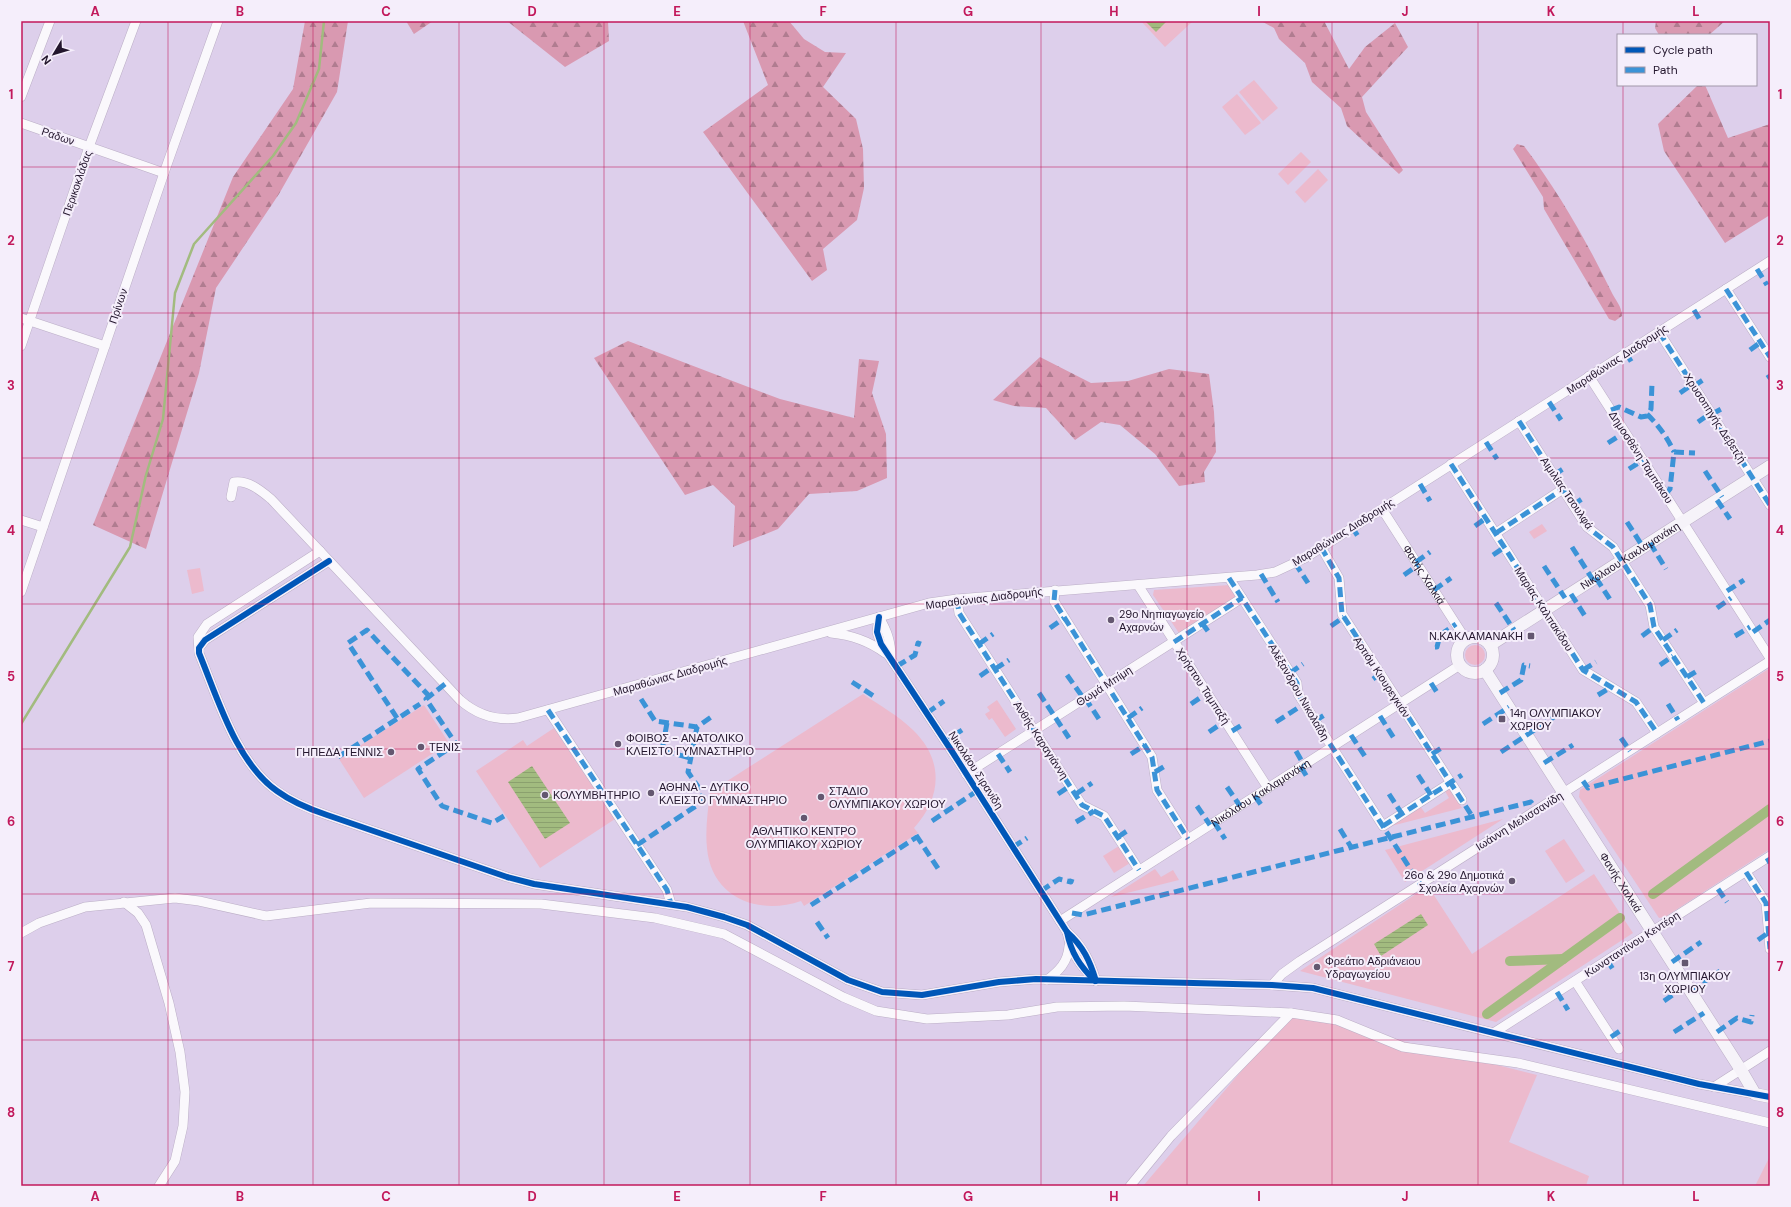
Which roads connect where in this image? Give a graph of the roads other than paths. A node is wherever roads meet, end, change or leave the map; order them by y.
1 (136, 21) edge
2 (218, 21) edge
3 (50, 22) edge
4 (21, 97) edge
5 (21, 123) edge
6 (89, 147) junction
7 (164, 173) junction
8 (1770, 261) edge
9 (1726, 289) junction
10 (25, 319) edge
11 (1659, 332) junction
12 (21, 346) edge
13 (105, 346) junction
14 (1770, 356) edge
15 (1589, 376) junction
16 (1519, 421) junction
17 (1451, 464) junction
18 (1770, 466) edge
19 (1753, 477) junction
20 (1563, 490) junction
21 (231, 497) dead end
22 (1770, 505) edge
23 (1382, 509) junction
24 (21, 520) edge
25 (1682, 522) junction
26 (43, 527) junction
27 (1496, 533) junction
28 (1321, 547) junction
29 (320, 552) junction
30 (329, 561) junction
31 (1622, 561) junction
32 (1229, 578) junction
33 (1138, 585) junction
34 (1055, 590) junction
35 (21, 592) edge
36 (1242, 598) junction
37 (957, 599) junction
38 (1546, 610) junction
39 (879, 617) junction
40 (825, 633) junction
41 (1466, 640) junction
42 (1174, 642) junction
43 (1490, 645) junction
44 (199, 654) junction
45 (891, 658) junction
46 (1770, 659) edge
47 (1460, 665) junction
48 (1485, 670) junction
49 (1107, 684) junction
50 (1704, 703) junction
51 (1400, 704) junction
52 (548, 710) junction
53 (1035, 730) junction
54 (1657, 733) junction
55 (1332, 747) junction
56 (966, 774) junction
57 (1450, 783) junction
58 (1268, 788) junction
59 (1564, 793) junction
60 (1462, 800) dead end
61 (1188, 839) junction
62 (1770, 856) edge
63 (1139, 870) junction
64 (1746, 872) junction
65 (124, 902) junction
66 (671, 904) junction
67 (1060, 921) junction
68 (1652, 931) junction
69 (1067, 932) junction
70 (21, 933) edge
71 (1069, 946) junction
72 (1770, 950) edge
73 (1048, 980) junction
74 (1096, 981) junction
75 (1575, 981) junction
76 (1272, 986) junction
77 (1291, 1013) junction
78 (1495, 1032) junction
79 (1620, 1050) dead end
80 (1770, 1051) edge
81 (1741, 1070) junction
82 (1714, 1087) junction
83 (1755, 1094) junction
84 (1770, 1097) edge
85 (1770, 1123) edge
86 (159, 1186) edge
87 (1130, 1186) edge

1 - 6 street, Περικοκλάδας
2 - 7 street, Πρίνων
3 - 4 street
5 - 6 street, Ραδων
6 - 7 street, Ραδων
6 - 10 street, Περικοκλάδας
7 - 13 street, Πρίνων
8 - 9 street, Μαραθώνιας Διαδρομής
9 - 11 street, Μαραθώνιας Διαδρομής
9 - 14 street
10 - 12 street, Περικοκλάδας
10 - 13 street
11 - 15 street, Μαραθώνιας Διαδρομής
11 - 19 street, Χρυσοπηγής Δεβετζή
13 - 26 street, Πρίνων
15 - 16 street, Μαραθώνιας Διαδρομής
15 - 25 street, Δημοσθένη Ταμπάκου
16 - 17 street, Μαραθώνιας Διαδρομής
16 - 20 street, Αιμιλίας Τσουλφά
17 - 23 street, Μαραθώνιας Διαδρομής
17 - 27 street, Μαρίας Καλπακίδου
18 - 19 street, Νικόλαου Κακλαμανάκη
19 - 22 street, Χρυσοπηγής Δεβετζή
19 - 25 street, Νικόλαου Κακλαμανάκη
20 - 27 street
20 - 31 street, Αιμιλίας Τσουλφά
21 - 29 street, Μαραθώνιας Διαδρομής
23 - 28 street, Μαραθώνιας Διαδρομής
23 - 41 street, Φανής Χαλκιά
24 - 26 street
25 - 31 street, Νικόλαου Κακλαμανάκη
25 - 46 street, Δημοσθένη Ταμπάκου
26 - 35 street, Πρίνων
27 - 38 street, Μαρίας Καλπακίδου
28 - 32 street, Μαραθώνιας Διαδρομής
28 - 51 street, Αρτιόμ Κιουρεγκιάν
29 - 30 street, Μαραθώνιας Διαδρομής
29 - 44 street
30 - 44 street
30 - 52 street, Μαραθώνιας Διαδρομής
31 - 38 street, Νικόλαου Κακλαμανάκη
31 - 50 street, Αιμιλίας Τσουλφά
32 - 33 street, Μαραθώνιας Διαδρομής
32 - 36 street, Αλέξανδρου Νικολαΐδη
33 - 34 street, Μαραθώνιας Διαδρομής
33 - 42 street, Χρήστου Ταμπαξή
34 - 37 street, Μαραθώνιας Διαδρομής
34 - 49 street
36 - 42 street, Θωμά Μπίμη
36 - 55 street, Αλέξανδρου Νικολαΐδη
37 - 39 street, Μαραθώνιας Διαδρομής
37 - 53 street, Ανθής Καραγιάννη
38 - 43 street, Νικόλαου Κακλαμανάκη
38 - 54 street, Μαρίας Καλπακίδου
39 - 40 street, Μαραθώνιας Διαδρομής
39 - 45 street, Νικολάου Σιρανίδη
40 - 45 street
40 - 52 street, Μαραθώνιας Διαδρομής
41 - 43 street
41 - 47 street
42 - 49 street, Θωμά Μπίμη
42 - 58 street, Χρήστου Ταμπαξή
43 - 48 street
44 - 66 street
45 - 56 street, Νικολάου Σιρανίδη
46 - 50 street, Ιωάννη Μελισσανίδη
47 - 48 street
47 - 51 street, Νικόλαου Κακλαμανάκη
48 - 59 street, Φανής Χαλκιά
49 - 53 street, Θωμά Μπίμη
49 - 61 street
50 - 54 street, Ιωάννη Μελισσανίδη
51 - 55 street, Νικόλαου Κακλαμανάκη
51 - 57 street, Αρτιόμ Κιουρεγκιάν
52 - 66 street
53 - 56 street, Θωμά Μπίμη
53 - 63 street, Ανθής Καραγιάννη
54 - 59 street, Ιωάννη Μελισσανίδη
55 - 57 street, Αλέξανδρου Νικολαΐδη
55 - 58 street, Νικόλαου Κακλαμανάκη
56 - 67 street, Νικολάου Σιρανίδη
57 - 60 street, Αρτιόμ Κιουρεγκιάν
58 - 61 street, Νικόλαου Κακλαμανάκη
59 - 68 street, Φανής Χαλκιά
59 - 76 street, Ιωάννη Μελισσανίδη
61 - 63 street, Νικόλαου Κακλαμανάκη
62 - 64 street, Κωνσταντίνου Κεντέρη
63 - 67 street, Νικόλαου Κακλαμανάκη
64 - 68 street, Κωνσταντίνου Κεντέρη
64 - 72 street
65 - 70 street
65 - 77 street
65 - 86 street
66 - 73 street
67 - 69 street, Νικολάου Σιρανίδη
68 - 75 street, Κωνσταντίνου Κεντέρη
68 - 81 street, Φανής Χαλκιά
69 - 71 street, Νικολάου Σιρανίδη
69 - 74 street, Νικολάου Σιρανίδη
71 - 73 street
71 - 74 street, Νικολάου Σιρανίδη
73 - 74 street
74 - 76 street
75 - 78 street, Κωνσταντίνου Κεντέρη
75 - 79 street
76 - 78 street
77 - 85 street
77 - 87 street
78 - 82 street
80 - 81 street
81 - 82 street
81 - 83 street, Φανής Χαλκιά
82 - 83 street
83 - 84 street

